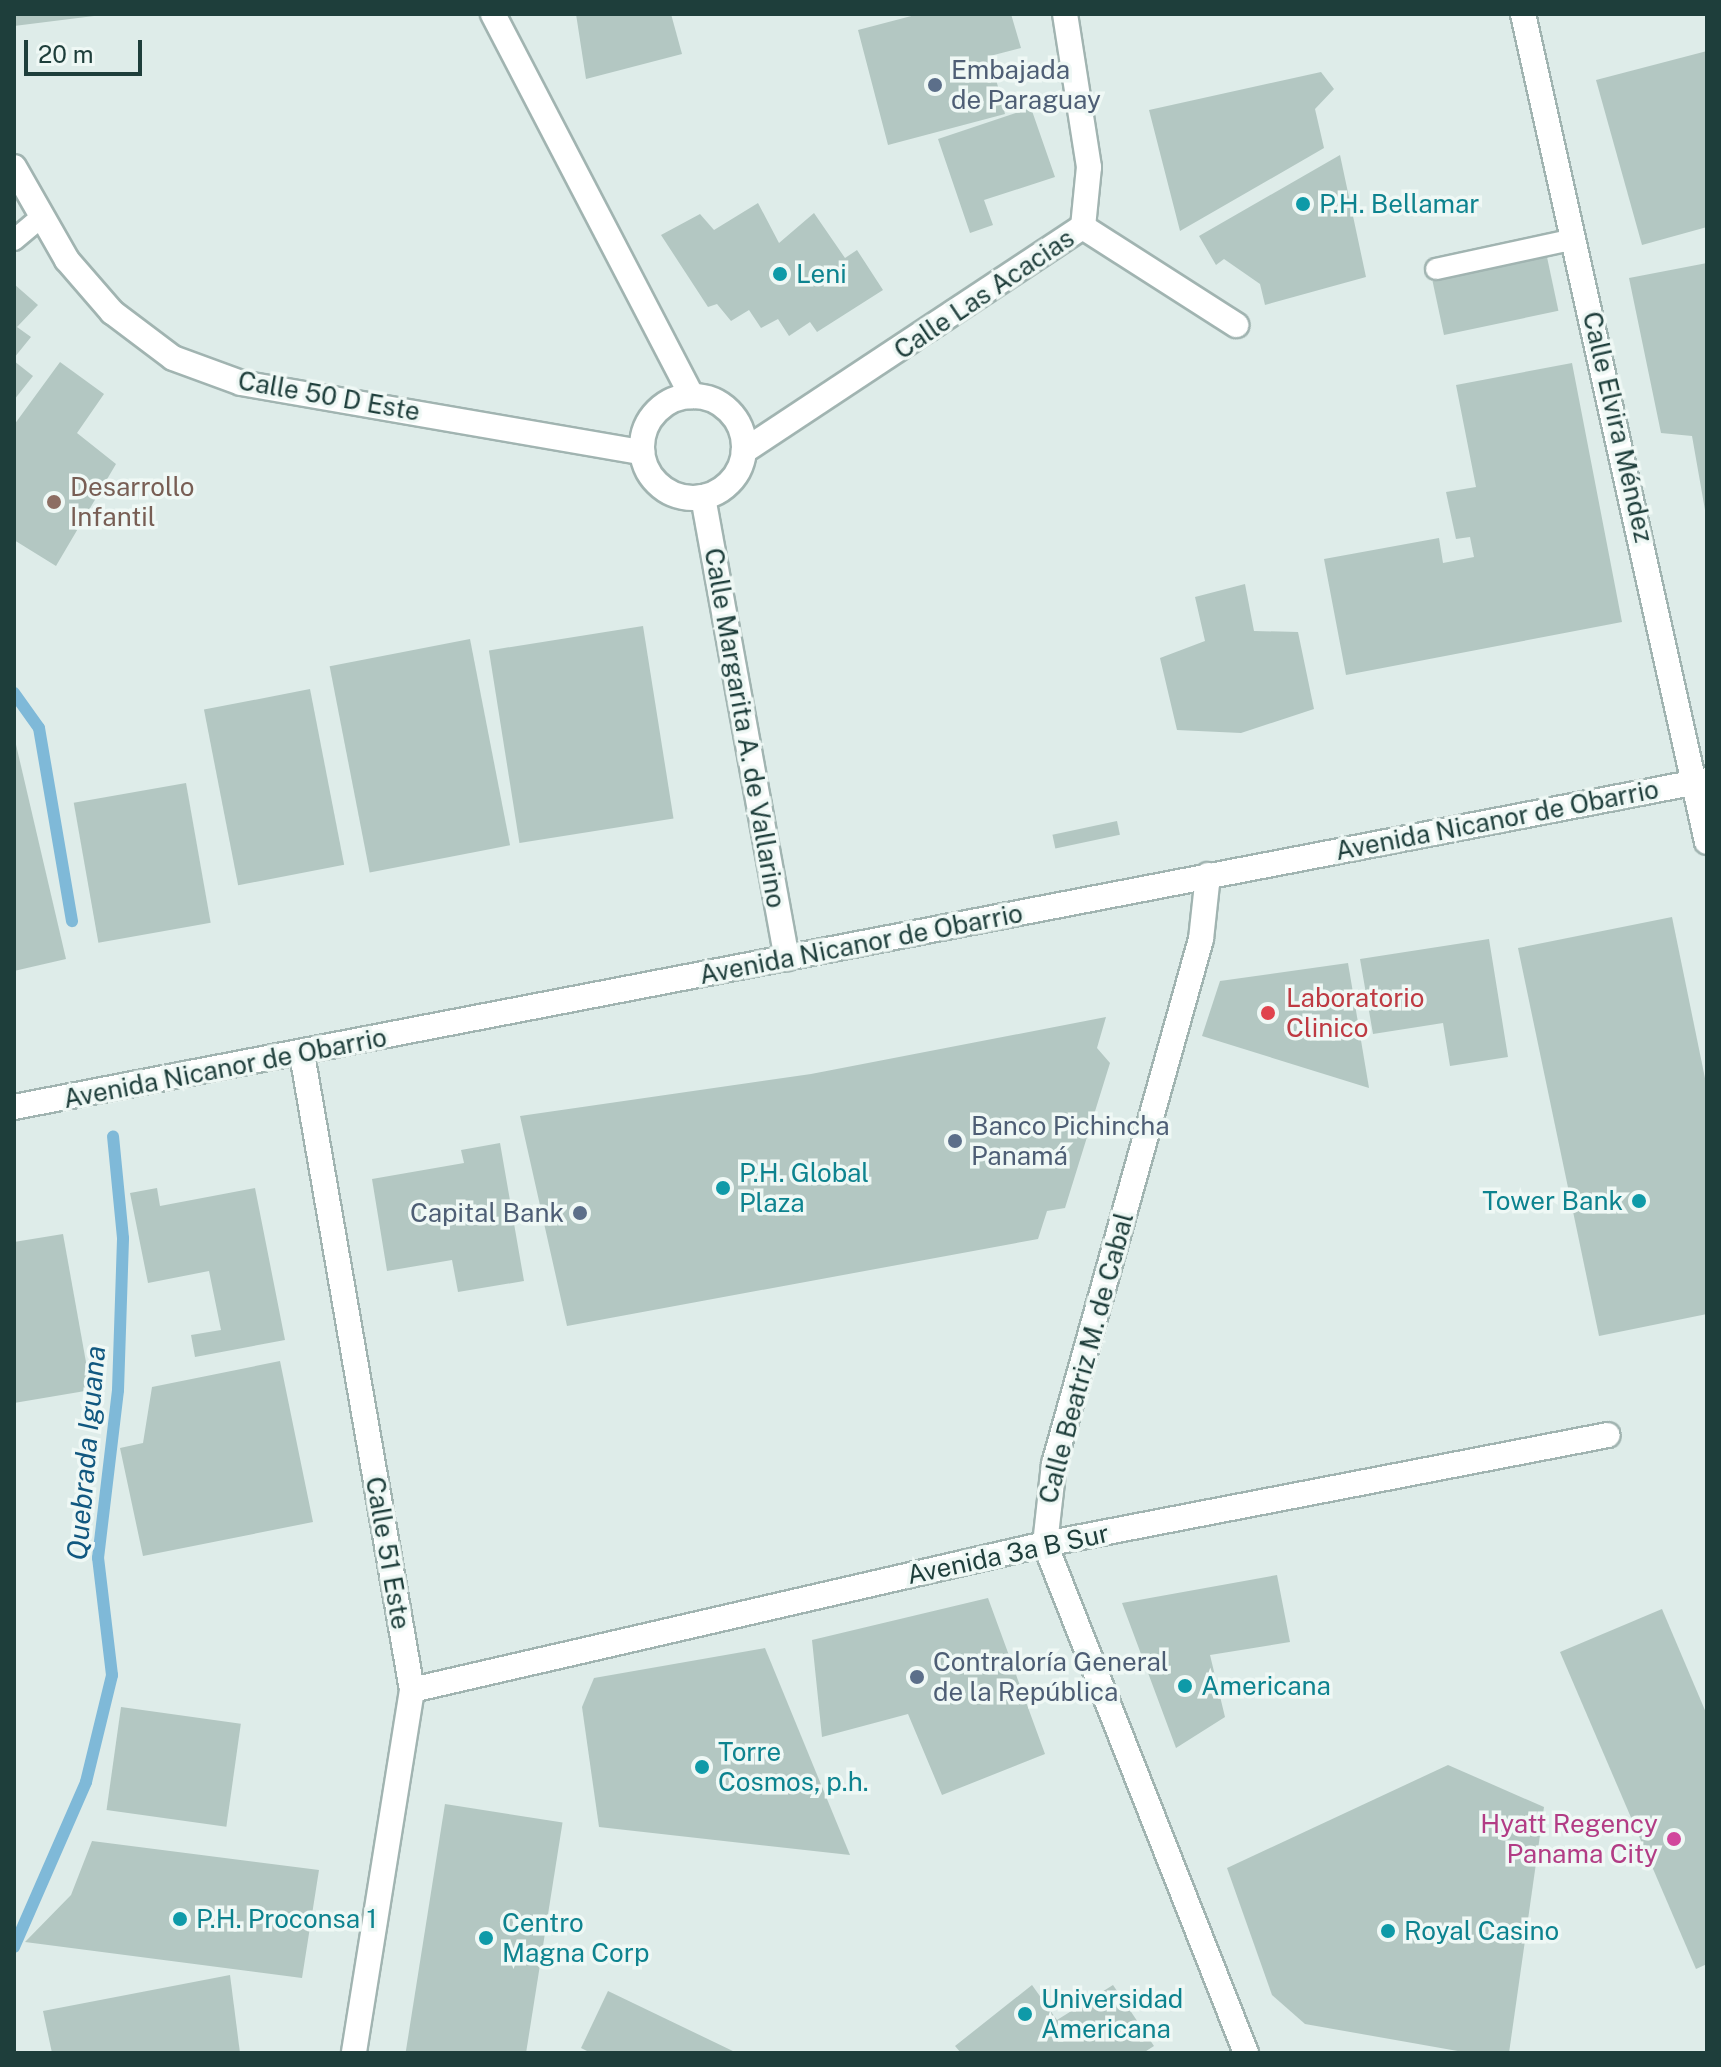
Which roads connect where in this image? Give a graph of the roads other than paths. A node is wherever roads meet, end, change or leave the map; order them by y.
1 (493, 14) edge
2 (1065, 14) edge
3 (1523, 14) edge
4 (14, 167) edge
5 (41, 217) junction
6 (1083, 227) junction
7 (1575, 239) junction
8 (14, 240) edge
9 (1436, 269) dead end
10 (1236, 325) dead end
11 (692, 396) junction
12 (744, 451) junction
13 (642, 452) junction
14 (703, 497) junction
15 (1703, 781) edge
16 (1707, 842) edge
17 (1208, 875) junction
18 (787, 958) junction
19 (302, 1054) junction
20 (14, 1107) edge
21 (1608, 1435) dead end
22 (1045, 1544) junction
23 (412, 1690) junction
24 (354, 2053) edge
25 (1246, 2053) edge

1 - 11 street
2 - 6 street, Calle Las Acacias
3 - 7 street, Calle Elvira Méndez
4 - 5 street, Calle 50 D Este
5 - 8 lane
5 - 13 street, Calle 50 D Este
6 - 10 street
6 - 12 street, Calle Las Acacias
7 - 9 lane
7 - 15 street, Calle Elvira Méndez
11 - 12 street
11 - 13 street
12 - 14 street
13 - 14 street
14 - 18 street, Calle Margarita A. de Vallarino
15 - 16 street, Calle Elvira Méndez
15 - 17 street, Avenida Nicanor de Obarrio
17 - 18 street, Avenida Nicanor de Obarrio
17 - 22 street, Calle Beatriz M. de Cabal
18 - 19 street, Avenida Nicanor de Obarrio
19 - 20 street, Avenida Nicanor de Obarrio
19 - 23 street, Calle 51 Este
21 - 22 street, Avenida 3a B Sur
22 - 23 street, Avenida 3a B Sur
22 - 25 street, Calle Beatriz M. de Cabal
23 - 24 street, Calle 51 Este

